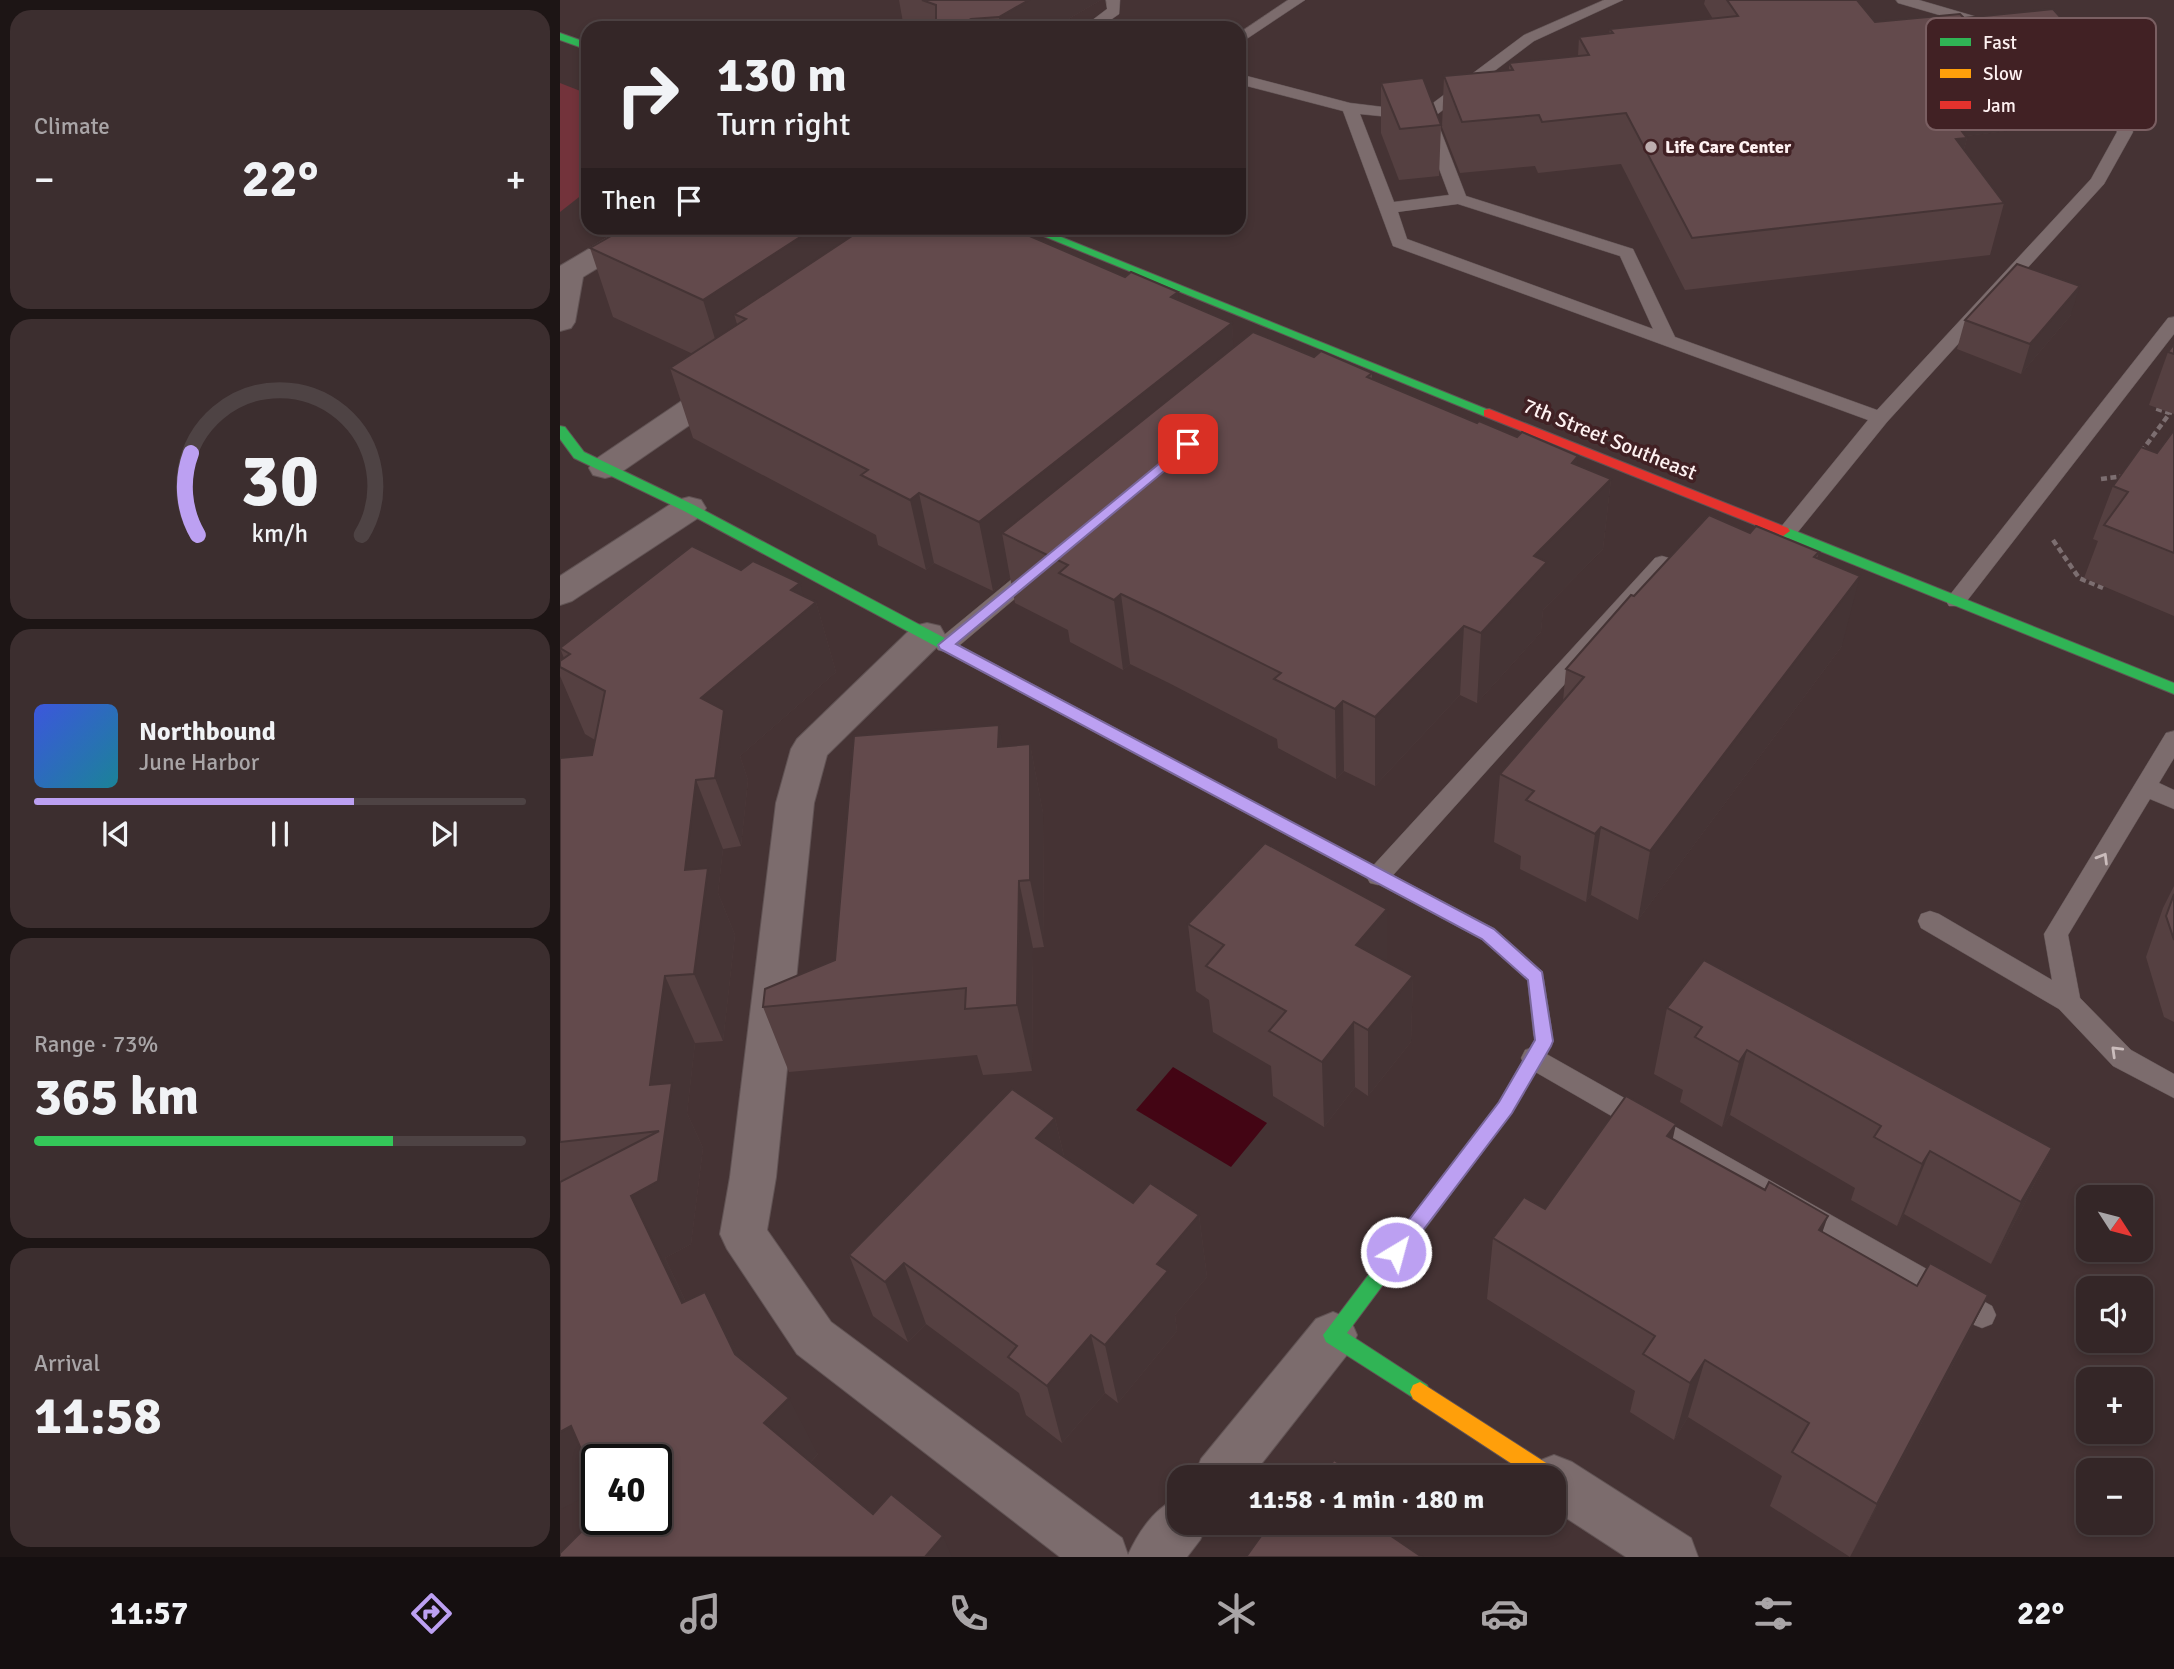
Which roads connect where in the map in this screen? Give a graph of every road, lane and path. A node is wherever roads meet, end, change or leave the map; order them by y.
1 (1113, 0) edge
2 (1298, 0) edge
3 (1616, 0) edge
4 (1903, 0) edge
5 (1970, 18) edge
6 (1099, 21) edge
7 (1246, 35) edge
8 (560, 36) edge
9 (581, 44) edge
10 (1246, 81) edge
11 (1350, 108) junction
12 (1427, 116) junction
13 (2124, 130) edge
14 (1459, 199) junction
15 (1388, 208) junction
16 (631, 235) edge
17 (1047, 235) edge
18 (560, 322) edge
19 (2174, 322) edge
20 (1668, 341) junction
21 (752, 367) edge
22 (1880, 418) junction
23 (560, 430) edge
24 (606, 468) junction
25 (689, 508) junction
26 (1786, 533) junction
27 (2049, 533) dead end
28 (1050, 559) edge
29 (1662, 563) edge
30 (2103, 588) dead end
31 (560, 593) edge
32 (1956, 601) junction
33 (936, 640) junction
34 (2174, 689) edge
35 (2174, 739) edge
36 (2146, 787) junction
37 (2174, 800) edge
38 (1378, 876) junction
39 (1930, 921) dead end
40 (2068, 1002) junction
41 (1535, 1058) junction
42 (2174, 1087) edge
43 (1982, 1315) dead end
44 (1333, 1335) junction
45 (1229, 1465) edge
46 (1532, 1465) edge
47 (1566, 1487) edge
48 (1172, 1535) edge
49 (1103, 1557) edge
50 (1154, 1557) edge
51 (1672, 1557) edge

1 - 6 lane
2 - 7 lane
3 - 12 lane
4 - 5 lane
8 - 9 street
10 - 11 lane
11 - 12 lane
11 - 15 lane
12 - 14 lane
13 - 22 lane
14 - 15 lane
14 - 20 lane
15 - 20 lane
16 - 18 street
17 - 26 street, 7th Street Southeast
19 - 32 lane
20 - 22 lane
21 - 24 street
22 - 26 lane
23 - 24 street
24 - 25 street
25 - 31 street
25 - 33 street
26 - 32 street, 7th Street Southeast
27 - 30 path
28 - 33 lane
29 - 38 lane
32 - 34 street, 7th Street Southeast
33 - 38 street
33 - 49 street
35 - 36 lane
36 - 37 lane
40 -> 36 lane
38 - 41 street
39 - 40 lane
42 -> 40 lane
41 - 43 lane
41 - 44 street
44 - 45 street
44 - 46 street
47 - 51 street
48 - 50 street

